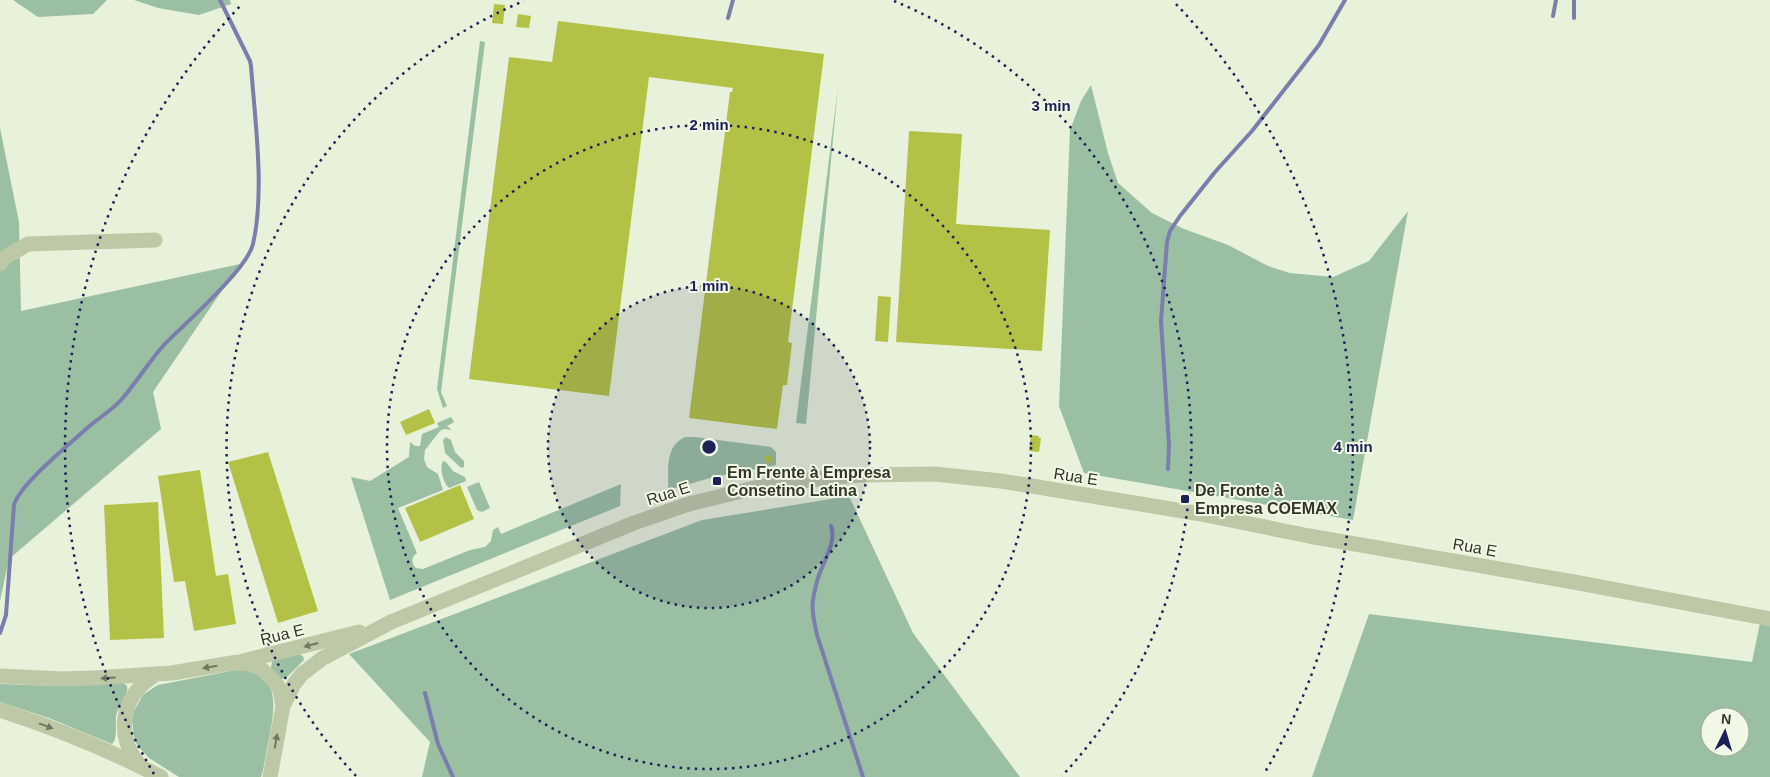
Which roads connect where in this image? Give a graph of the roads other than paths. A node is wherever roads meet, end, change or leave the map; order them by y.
1 (155, 240) dead end
2 (0, 264) edge
3 (1770, 619) edge
4 (392, 622) junction
5 (238, 662) junction
6 (156, 674) junction
7 (0, 676) edge
8 (283, 706) junction
9 (0, 710) edge
10 (140, 766) junction
11 (161, 777) edge
12 (270, 777) edge

1 - 2 street
3 - 4 street, Rua E
4 -> 5 street, Rua E
4 - 8 street, Rua E
5 -> 6 street, Rua E
5 - 8 street
6 -> 7 street, Rua E
6 - 10 street
12 -> 8 street
9 -> 10 street
10 - 11 street

